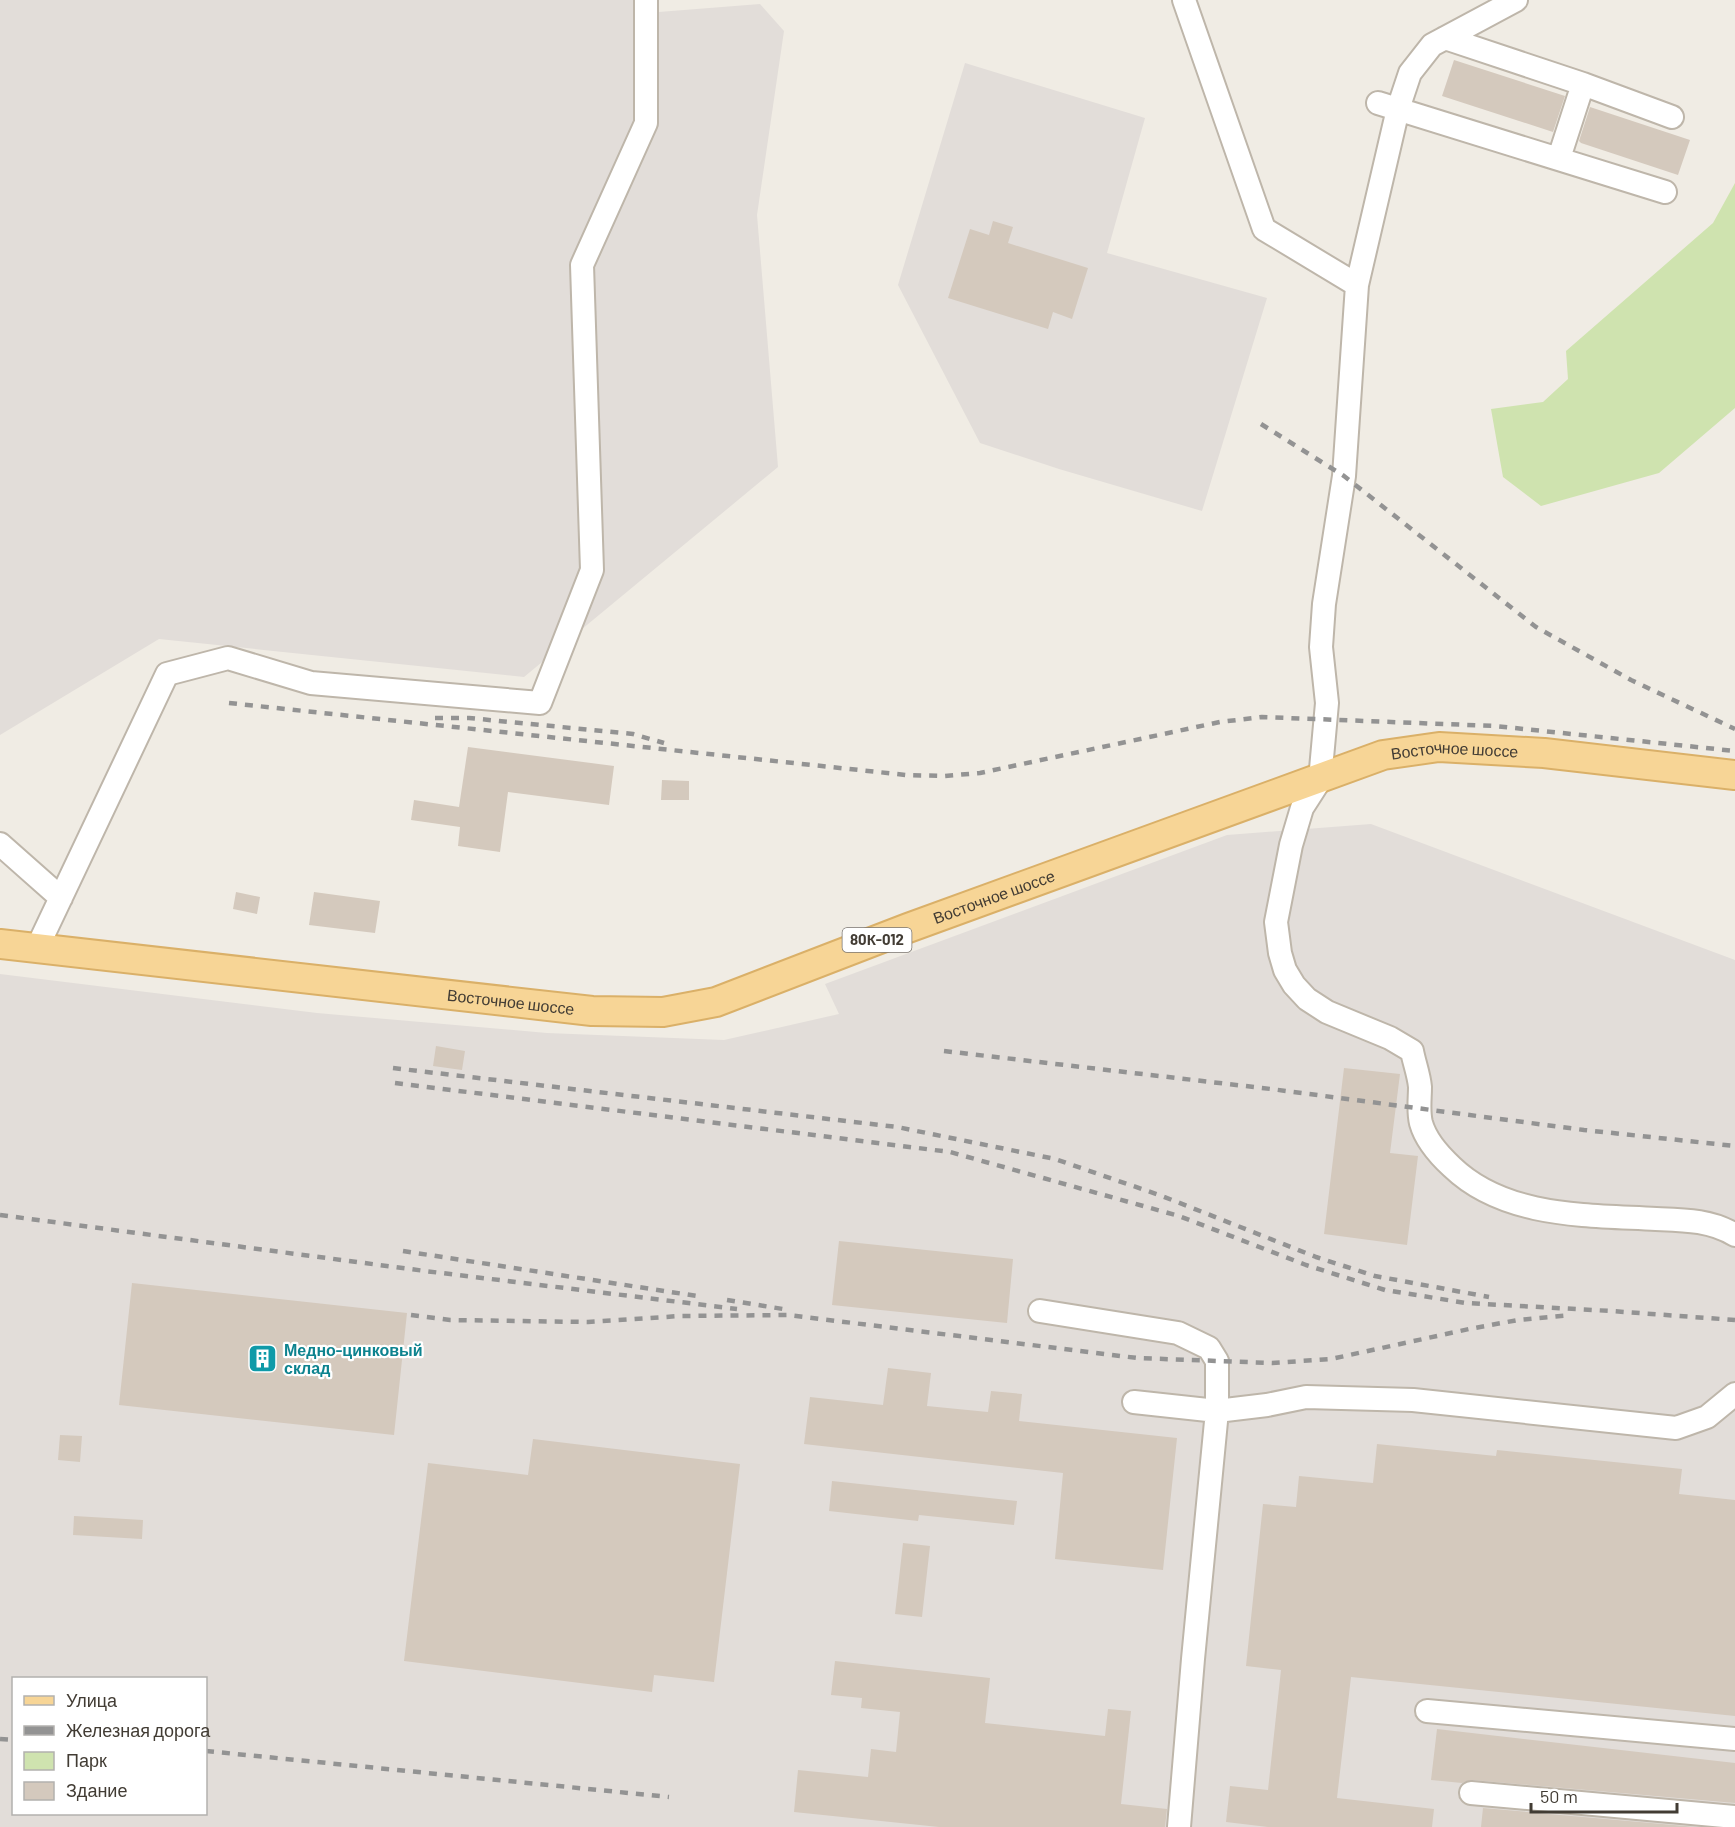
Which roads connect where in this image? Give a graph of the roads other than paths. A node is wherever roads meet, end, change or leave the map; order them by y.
1 (646, 0) edge
2 (1184, 0) edge
3 (1516, 0) edge
4 (1445, 38) junction
5 (1583, 84) junction
6 (1388, 106) junction
7 (1672, 117) dead end
8 (1559, 158) junction
9 (1665, 192) dead end
10 (1357, 285) junction
11 (1735, 775) edge
12 (1320, 780) junction
13 (0, 844) edge
14 (61, 898) junction
15 (0, 944) edge
16 (37, 948) junction
17 (1735, 1235) edge
18 (1040, 1311) dead end
19 (1735, 1394) edge
20 (1134, 1402) dead end
21 (1216, 1411) junction
22 (1427, 1711) dead end
23 (1735, 1739) edge
24 (1471, 1793) dead end
25 (1735, 1817) edge
26 (1179, 1827) edge

1 - 14 lane
2 - 10 lane
3 - 4 lane
4 - 5 lane
4 - 6 lane
5 - 7 lane
5 - 8 lane
6 - 8 lane
6 - 10 lane
8 - 9 lane
10 - 12 lane
11 - 12 main road, Восточное шоссе / 80К-012
12 - 16 main road, Восточное шоссе / 80К-012
12 - 17 lane
13 - 14 lane
14 - 16 lane
15 - 16 main road, Восточное шоссе / 80К-012
18 - 21 lane
19 - 21 lane
20 - 21 lane
21 - 26 lane
22 - 23 lane
24 - 25 lane

